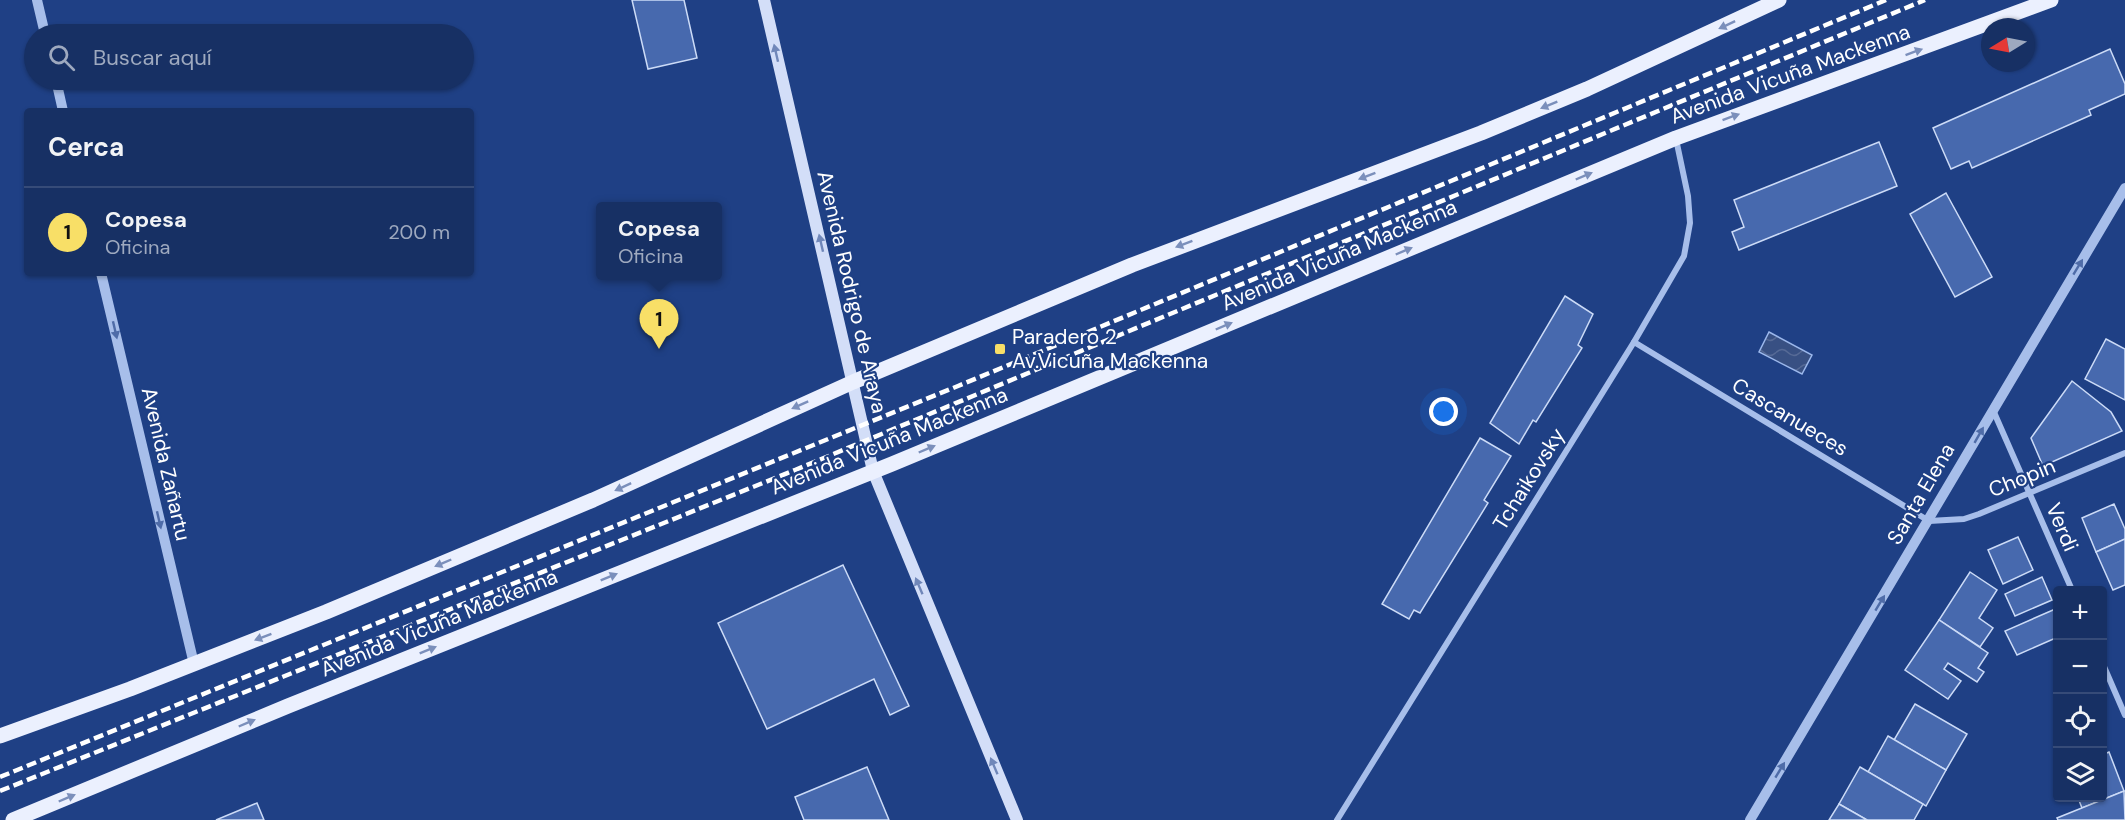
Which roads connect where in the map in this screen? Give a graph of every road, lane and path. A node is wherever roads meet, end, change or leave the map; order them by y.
1 (37, 0) edge
2 (764, 0) edge
3 (1779, 0) edge
4 (2051, 0) edge
5 (43, 24) edge
6 (58, 90) edge
7 (62, 108) edge
8 (1676, 138) junction
9 (2125, 188) edge
10 (102, 276) edge
11 (1634, 342) junction
12 (854, 382) junction
13 (1993, 410) junction
14 (2125, 453) edge
15 (873, 471) junction
16 (2030, 493) junction
17 (1929, 521) junction
18 (2070, 586) edge
19 (194, 664) junction
20 (2107, 671) edge
21 (2125, 714) edge
22 (0, 736) edge
23 (13, 820) edge
24 (1017, 820) edge
25 (1337, 820) edge
26 (1750, 820) edge

1 - 5 street
12 -> 2 main road, Avenida Rodrigo de Araya
3 -> 12 main road
8 -> 4 main road, Avenida Vicuña Mackenna
6 - 7 street
8 - 11 street, Tchaikovsky
15 -> 8 main road, Avenida Vicuña Mackenna
13 -> 9 street, Santa Elena
10 -> 19 street, Avenida Zañartu
11 - 17 street, Cascanueces
11 - 25 street, Tchaikovsky
12 - 15 main road, Avenida Rodrigo de Araya
12 -> 19 main road
13 - 16 street, Verdi
17 -> 13 street, Santa Elena
14 - 16 street, Chopin
23 -> 15 main road, Avenida Vicuña Mackenna
24 -> 15 main road, Avenida Rodrigo de Araya
16 - 17 street, Chopin
16 - 18 street, Verdi
26 -> 17 street, Santa Elena
19 - 22 main road
20 - 21 street

